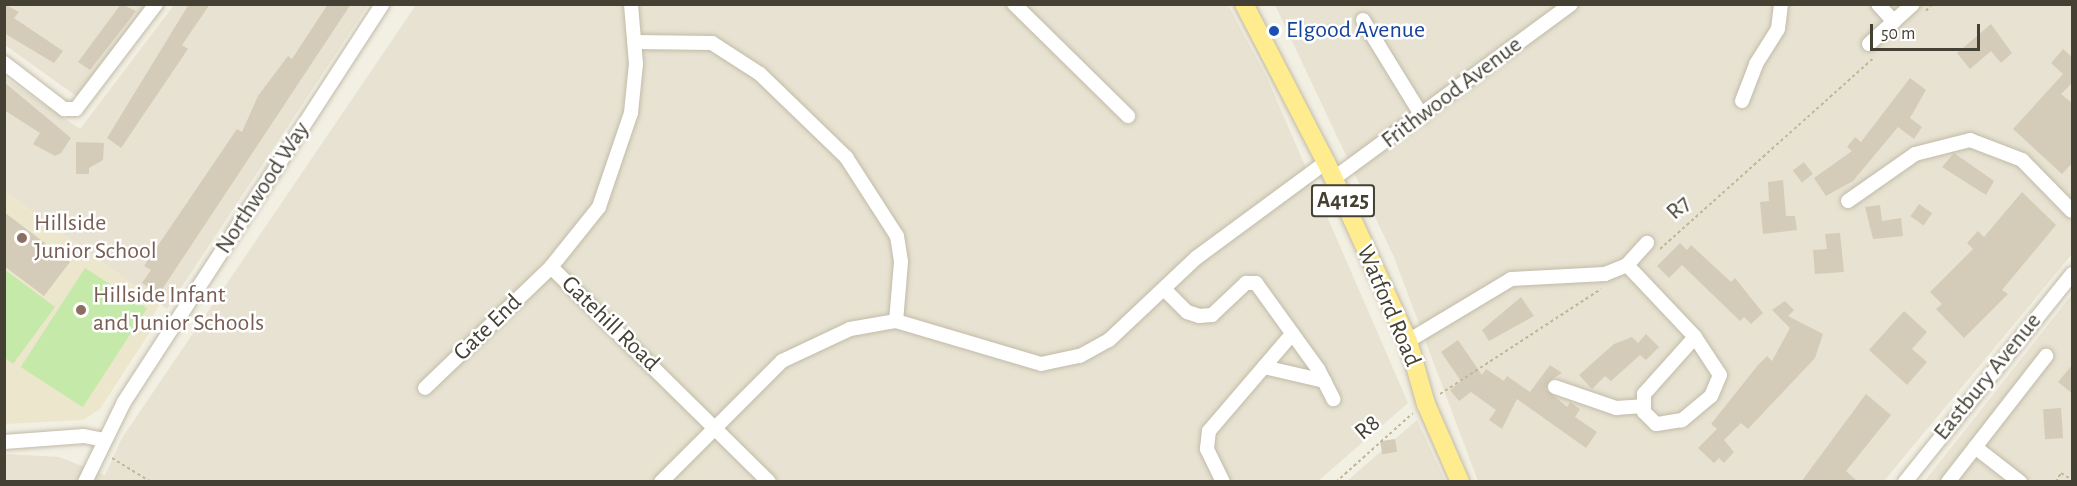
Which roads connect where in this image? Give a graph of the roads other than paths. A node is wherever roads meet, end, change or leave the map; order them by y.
1 (156, 4) edge
2 (382, 4) edge
3 (631, 4) edge
4 (1014, 4) edge
5 (1244, 4) edge
6 (1571, 4) edge
7 (1781, 4) edge
8 (1878, 4) edge
9 (1919, 8) edge
10 (1363, 20) dead end
11 (1894, 22) junction
12 (635, 42) junction
13 (1869, 44) dead end
14 (4, 63) edge
15 (1742, 101) dead end
16 (1128, 116) dead end
17 (1422, 116) junction
18 (1326, 162) junction
19 (1333, 179) junction
20 (1848, 201) dead end
21 (2073, 211) edge
22 (1651, 248) road end
23 (1627, 265) junction
24 (551, 267) junction
25 (2073, 274) edge
26 (1165, 290) junction
27 (896, 321) junction
28 (1292, 334) junction
29 (1695, 338) junction
30 (1408, 341) junction
31 (2046, 356) dead end
32 (1264, 367) junction
33 (1324, 381) junction
34 (1555, 387) dead end
35 (425, 388) dead end
36 (1333, 399) dead end
37 (1642, 406) junction
38 (715, 427) junction
39 (4, 442) edge
40 (101, 446) junction
41 (1974, 447) junction
42 (85, 482) edge
43 (661, 482) edge
44 (769, 482) edge
45 (1223, 482) edge
46 (1460, 482) edge
47 (1905, 482) edge
48 (1948, 482) edge
49 (2020, 482) edge

1 - 14 street
2 - 40 street, Northwood Way
3 - 12 street, Gatehill Road
4 - 16 street
5 - 18 main road, Watford Road / A4125
6 - 17 street, Frithwood Avenue
7 - 15 street
8 - 11 street
9 - 11 street
10 - 17 street
11 - 13 street
12 - 24 street, Gatehill Road
12 - 27 street
17 - 19 street, Frithwood Avenue
18 - 19 main road, Watford Road / A4125
18 - 26 street
19 - 30 main road, Watford Road / A4125
20 - 21 street
22 - 23 street
23 - 29 street
23 - 30 street
24 - 35 street, Gate End
24 - 38 street, Gatehill Road
25 - 47 street, Eastbury Avenue
26 - 27 street
26 - 28 street
27 - 38 street
28 - 32 street
28 - 33 street
29 - 37 street
29 - 37 street
30 - 46 main road, Watford Road / A4125
31 - 41 street
32 - 33 street
32 - 45 street
33 - 36 street
34 - 37 street
38 - 43 street
38 - 44 street, Gatehill Road
39 - 40 street
40 - 42 street, Northwood Way
41 - 48 street
41 - 49 street

